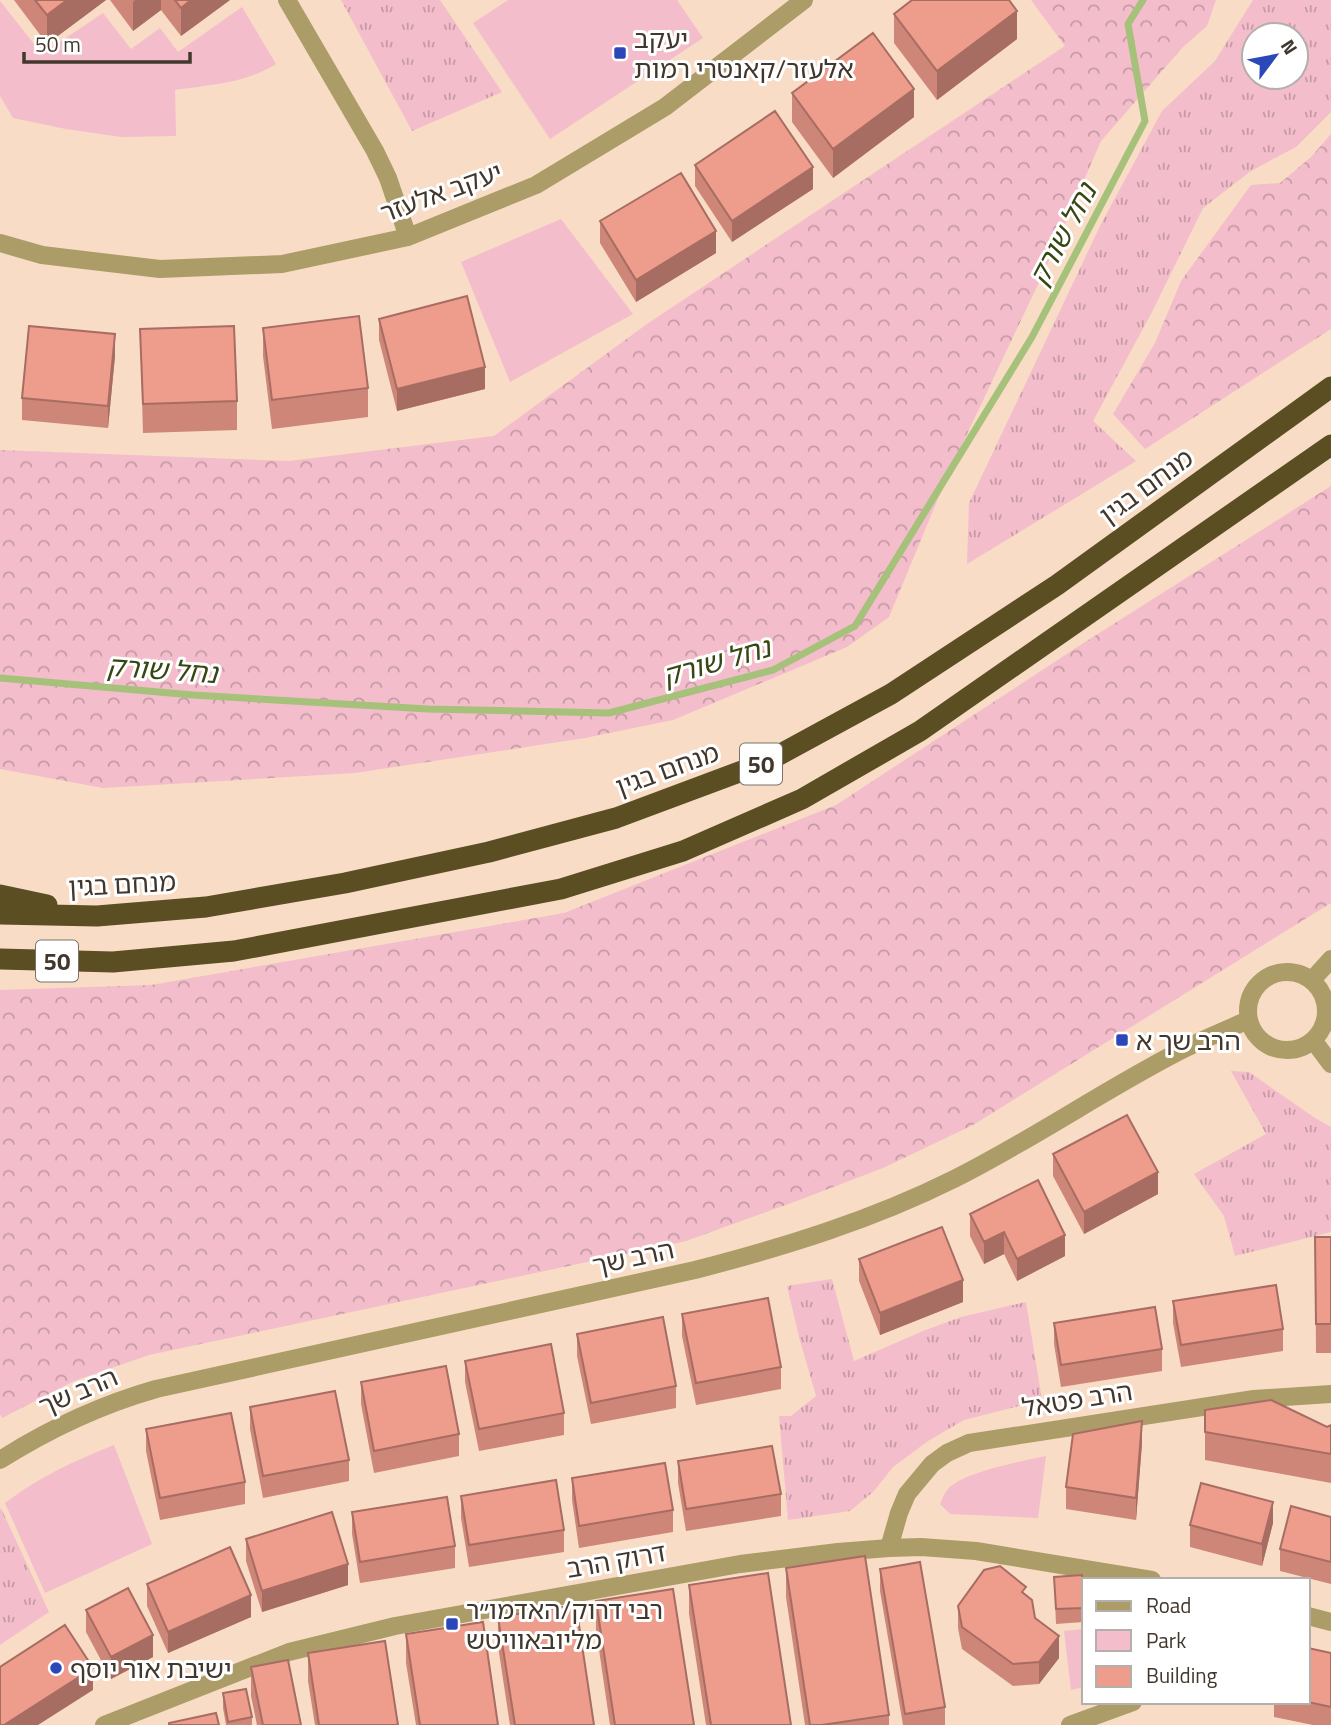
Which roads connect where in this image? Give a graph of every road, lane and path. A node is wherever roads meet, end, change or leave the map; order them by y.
1 (287, 0) edge
2 (804, 0) edge
3 (408, 237) junction
4 (0, 243) edge
5 (1331, 387) edge
6 (1331, 444) edge
7 (0, 895) edge
8 (0, 914) edge
9 (97, 916) junction
10 (1331, 959) edge
11 (0, 960) edge
12 (1312, 980) junction
13 (1248, 1020) junction
14 (1313, 1040) junction
15 (1331, 1064) edge
16 (1331, 1394) edge
17 (0, 1460) edge
18 (889, 1548) junction
19 (1140, 1578) edge
20 (1310, 1617) edge
21 (1331, 1622) edge
22 (1128, 1704) edge
23 (106, 1725) edge
24 (1070, 1725) edge

1 - 3 street
2 - 3 street, יעקב אלעזר
3 - 4 street, יעקב אלעזר
5 - 9 highway, מנחם בגין / 50
6 - 11 highway, 50
7 - 9 highway
8 - 9 highway, מנחם בגין / 50
10 - 12 street
12 - 13 street
12 - 14 street
13 - 14 street
13 - 17 street, הרב שך
14 - 15 street
16 - 18 street, הרב פטאל
18 - 19 street, דרוק הרב
18 - 23 street, דרוק הרב
20 - 21 street
22 - 24 street

